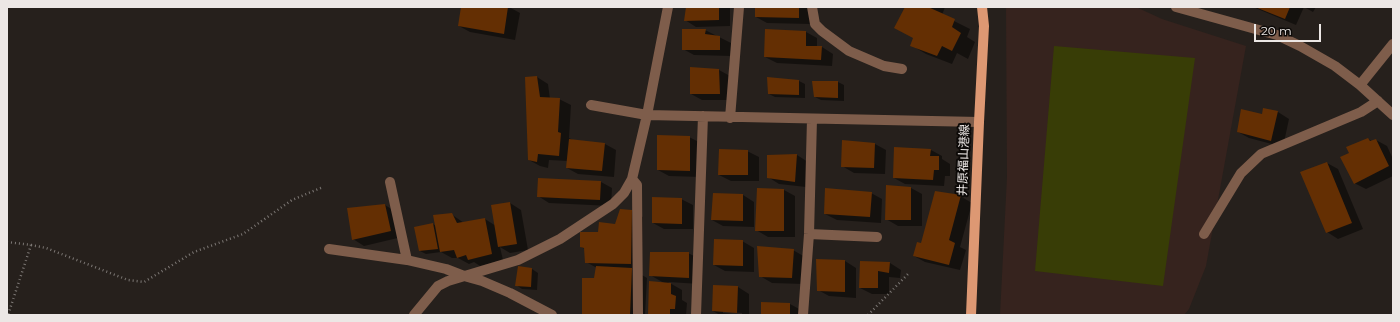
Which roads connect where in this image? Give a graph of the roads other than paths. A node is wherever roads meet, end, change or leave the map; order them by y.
1 (668, 7) edge
2 (739, 7) edge
3 (812, 7) edge
4 (982, 7) edge
5 (1176, 7) edge
6 (1208, 11) edge
7 (1393, 44) edge
8 (902, 69) dead end
9 (1360, 85) junction
10 (1378, 102) junction
11 (591, 104) dead end
12 (647, 115) junction
13 (1393, 115) edge
14 (703, 116) junction
15 (730, 118) junction
16 (812, 119) junction
17 (979, 122) junction
18 (632, 180) junction
19 (390, 182) dead end
20 (810, 234) junction
21 (1204, 234) dead end
22 (877, 237) dead end
23 (329, 249) dead end
24 (407, 260) junction
25 (464, 276) junction
26 (414, 315) edge
27 (552, 315) edge
28 (638, 315) edge
29 (696, 315) edge
30 (804, 315) edge
31 (971, 315) edge

1 - 12 street
2 - 15 street
3 - 8 street
4 - 17 main road, 井原福山港線
5 - 6 street
6 - 9 street
7 - 9 street
9 - 10 street
10 - 13 street
10 - 21 street
11 - 12 street
12 - 14 street
12 - 18 street
14 - 15 street
14 - 29 street
15 - 16 street
16 - 17 street
16 - 20 street
17 - 31 main road, 井原福山港線
18 - 25 street
18 - 28 street
19 - 24 street
20 - 22 street
20 - 30 street
23 - 24 street
24 - 25 street
25 - 26 street
25 - 27 street

